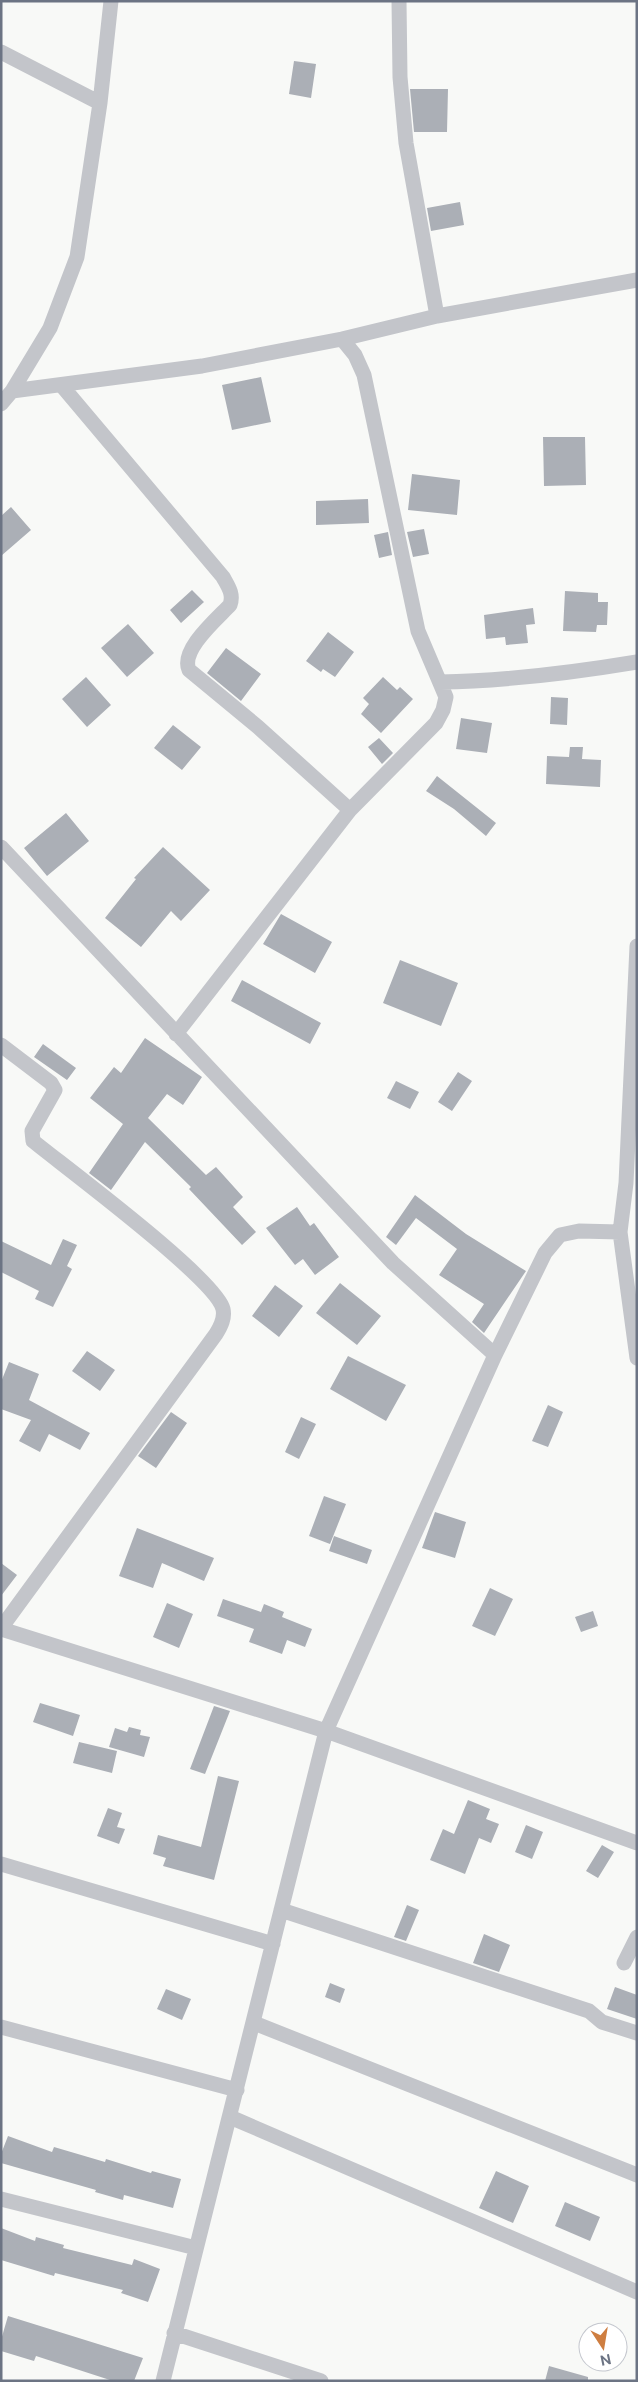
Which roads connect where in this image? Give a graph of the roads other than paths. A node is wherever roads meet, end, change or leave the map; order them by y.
1 (112, 1) edge
2 (399, 1) edge
3 (1, 52) edge
4 (100, 103) junction
5 (637, 280) edge
6 (437, 316) junction
7 (342, 339) junction
8 (62, 386) junction
9 (12, 391) junction
10 (1, 404) edge
11 (637, 662) edge
12 (440, 682) junction
13 (350, 810) junction
14 (1, 846) edge
15 (637, 946) edge
16 (636, 988) edge
17 (176, 1034) junction
18 (1, 1045) edge
19 (631, 1183) edge
20 (620, 1232) junction
21 (495, 1354) junction
22 (637, 1358) edge
23 (1, 1628) edge
24 (326, 1731) junction
25 (637, 1843) edge
26 (1, 1864) edge
27 (281, 1910) junction
28 (637, 1937) edge
29 (273, 1944) junction
30 (624, 1963) dead end
31 (254, 2023) junction
32 (1, 2027) edge
33 (637, 2033) edge
34 (237, 2090) junction
35 (230, 2117) junction
36 (637, 2176) edge
37 (1, 2199) edge
38 (196, 2248) junction
39 (637, 2292) edge
40 (174, 2333) junction
41 (163, 2381) edge
42 (321, 2381) edge

1 - 4 street
2 - 6 street
3 - 4 street
4 - 9 street
5 - 6 street
6 - 7 street
7 - 8 street
7 - 12 street
8 - 9 street
8 - 13 street
9 - 10 street
11 - 12 street
12 - 13 street
13 - 17 street
14 - 17 street
15 - 16 street
16 - 19 street
17 - 21 street
18 - 23 street
19 - 20 street
20 - 21 street
20 - 22 street
21 - 24 street
23 - 24 street
24 - 25 street
24 - 27 street
26 - 29 street
27 - 29 street
27 - 33 street
28 - 30 street
29 - 31 street
31 - 34 street
31 - 36 street
32 - 34 street
34 - 35 street
35 - 38 street
35 - 39 street
37 - 38 street
38 - 40 street
40 - 41 street
40 - 42 street

